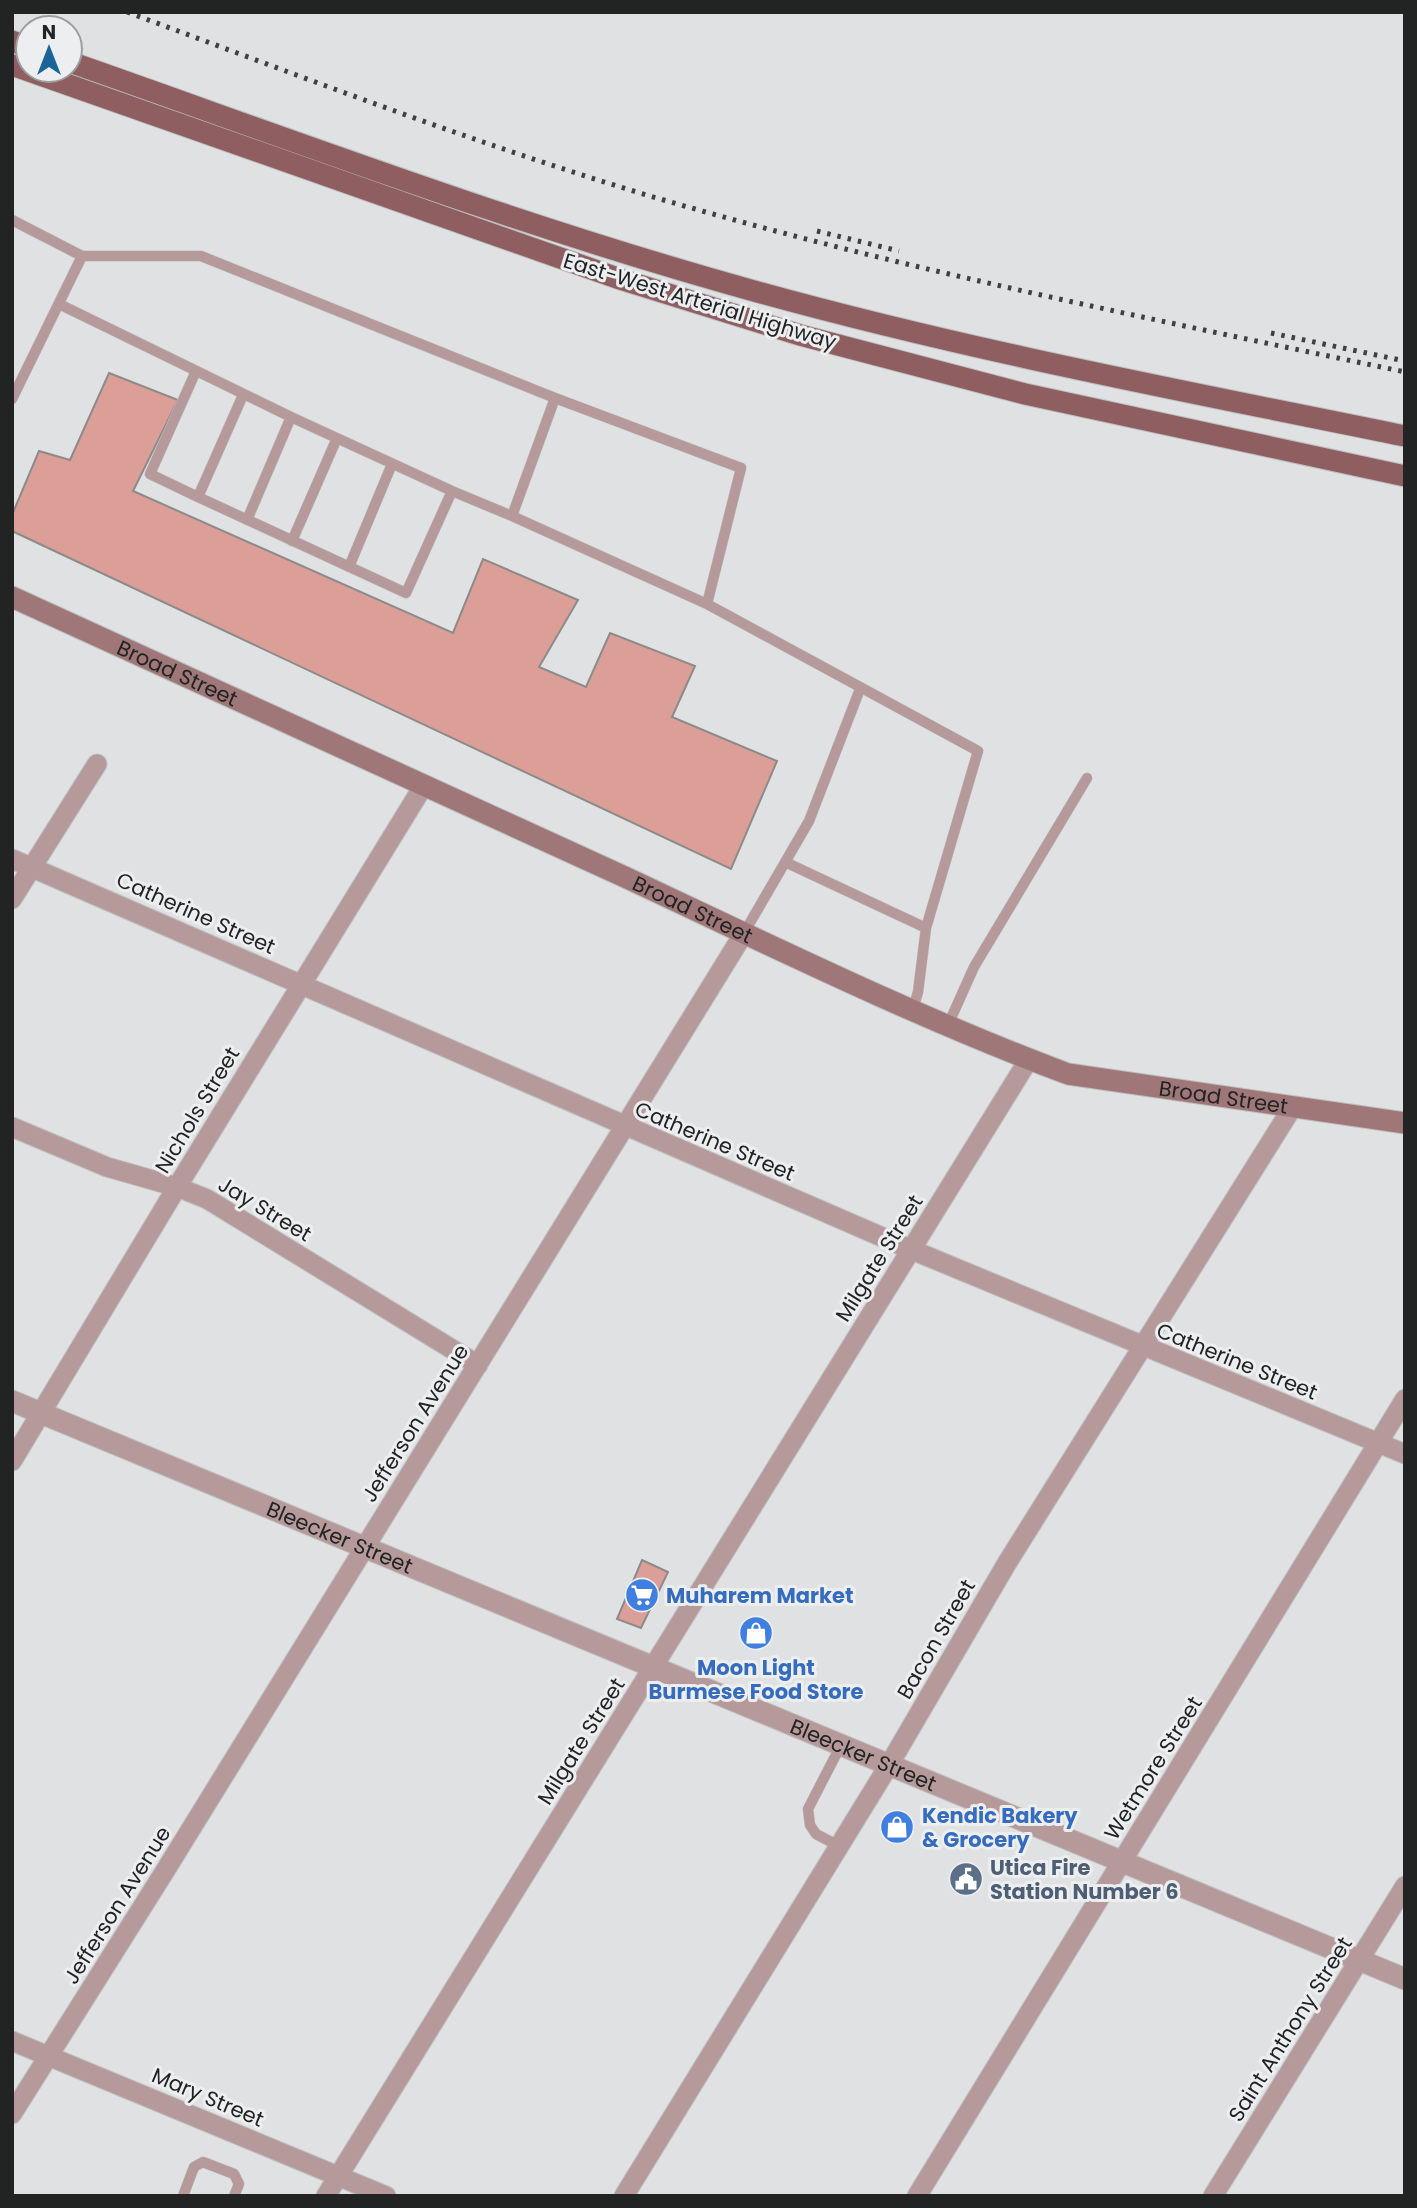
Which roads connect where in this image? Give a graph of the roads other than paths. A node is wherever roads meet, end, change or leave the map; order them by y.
1 (12, 65) edge
2 (84, 67) edge
3 (12, 220) edge
4 (82, 256) junction
5 (59, 304) junction
6 (196, 371) junction
7 (243, 395) junction
8 (555, 398) junction
9 (12, 399) edge
10 (291, 417) junction
11 (1405, 436) edge
12 (337, 438) junction
13 (392, 464) junction
14 (1405, 476) edge
15 (452, 491) junction
16 (198, 497) junction
17 (512, 516) junction
18 (247, 520) junction
19 (292, 541) junction
20 (349, 567) junction
21 (12, 597) edge
22 (707, 604) junction
23 (860, 689) junction
24 (97, 764) dead end
25 (1087, 778) dead end
26 (424, 785) junction
27 (12, 859) edge
28 (786, 862) junction
29 (32, 867) junction
30 (12, 899) edge
31 (926, 928) junction
32 (744, 933) junction
33 (301, 984) junction
34 (913, 1009) junction
35 (948, 1025) junction
36 (1028, 1059) junction
37 (1292, 1108) junction
38 (1405, 1123) edge
39 (623, 1126) junction
40 (12, 1127) edge
41 (177, 1187) junction
42 (912, 1250) junction
43 (1143, 1347) junction
44 (478, 1364) junction
45 (1405, 1399) edge
46 (12, 1401) edge
47 (42, 1414) junction
48 (1378, 1442) junction
49 (1405, 1454) edge
50 (12, 1461) edge
51 (365, 1547) junction
52 (654, 1668) junction
53 (841, 1745) junction
54 (889, 1765) junction
55 (839, 1846) junction
56 (1122, 1861) junction
57 (1405, 1886) edge
58 (1359, 1960) junction
59 (1405, 1979) edge
60 (12, 2041) edge
61 (49, 2056) junction
62 (12, 2114) edge
63 (338, 2176) junction
64 (183, 2196) edge
65 (234, 2196) edge
66 (326, 2196) edge
67 (386, 2196) edge
68 (624, 2196) edge
69 (918, 2196) edge
70 (1213, 2196) edge

1 - 14 main road, East-West Arterial Highway
2 - 11 main road, East-West Arterial Highway
3 - 4 lane
4 - 5 lane
4 - 8 lane
5 - 6 lane
5 - 9 lane
6 - 7 lane
6 - 16 lane
7 - 10 lane
7 - 16 lane
8 - 17 lane
8 - 22 lane
10 - 12 lane
10 - 18 lane
12 - 13 lane
12 - 19 lane
13 - 15 lane
13 - 20 lane
15 - 17 lane
15 - 20 lane
16 - 18 lane
17 - 22 lane
18 - 19 lane
19 - 20 lane
21 - 26 main road, Broad Street
22 - 23 lane
23 - 28 lane
23 - 31 lane
24 - 29 street
25 - 35 lane
26 - 32 main road, Broad Street
26 - 33 street, Nichols Street
27 - 29 street, Catherine Street
28 - 31 lane
28 - 32 lane
29 - 30 street
29 - 33 street, Catherine Street
31 - 34 lane
32 - 34 main road, Broad Street
32 - 39 street, Jefferson Avenue
33 - 39 street, Catherine Street
33 - 41 street, Nichols Street
34 - 35 main road, Broad Street
35 - 36 main road, Broad Street
36 - 37 main road, Broad Street
36 - 42 street, Milgate Street
37 - 38 main road, Broad Street
37 - 43 street, Bacon Street
39 - 42 street, Catherine Street
39 - 44 street, Jefferson Avenue
40 - 41 street, Jay Street
41 - 44 street, Jay Street
41 - 47 street, Nichols Street
42 - 43 street, Catherine Street
42 - 52 street, Milgate Street
43 - 48 street, Catherine Street
43 - 54 street, Bacon Street
44 - 51 street, Jefferson Avenue
45 - 48 street, Wetmore Street
46 - 47 street, Bleecker Street
47 - 50 street, Nichols Street
47 - 51 street, Bleecker Street
48 - 49 street, Catherine Street
48 - 56 street, Wetmore Street
51 - 52 street, Bleecker Street
51 - 61 street, Jefferson Avenue
52 - 53 street, Bleecker Street
52 - 63 street, Milgate Street
53 - 54 street, Bleecker Street
53 - 55 lane
54 - 55 street, Bacon Street
54 - 56 street, Bleecker Street
55 - 68 street, Bacon Street
56 - 58 street, Bleecker Street
56 - 69 street, Wetmore Street
57 - 58 street, Saint Anthony Street
58 - 59 street, Bleecker Street
58 - 70 street, Saint Anthony Street
60 - 61 street, Mary Street
61 - 62 street, Jefferson Avenue
61 - 63 street, Mary Street
63 - 66 street, Milgate Street
63 - 67 street, Mary Street
64 - 65 lane

